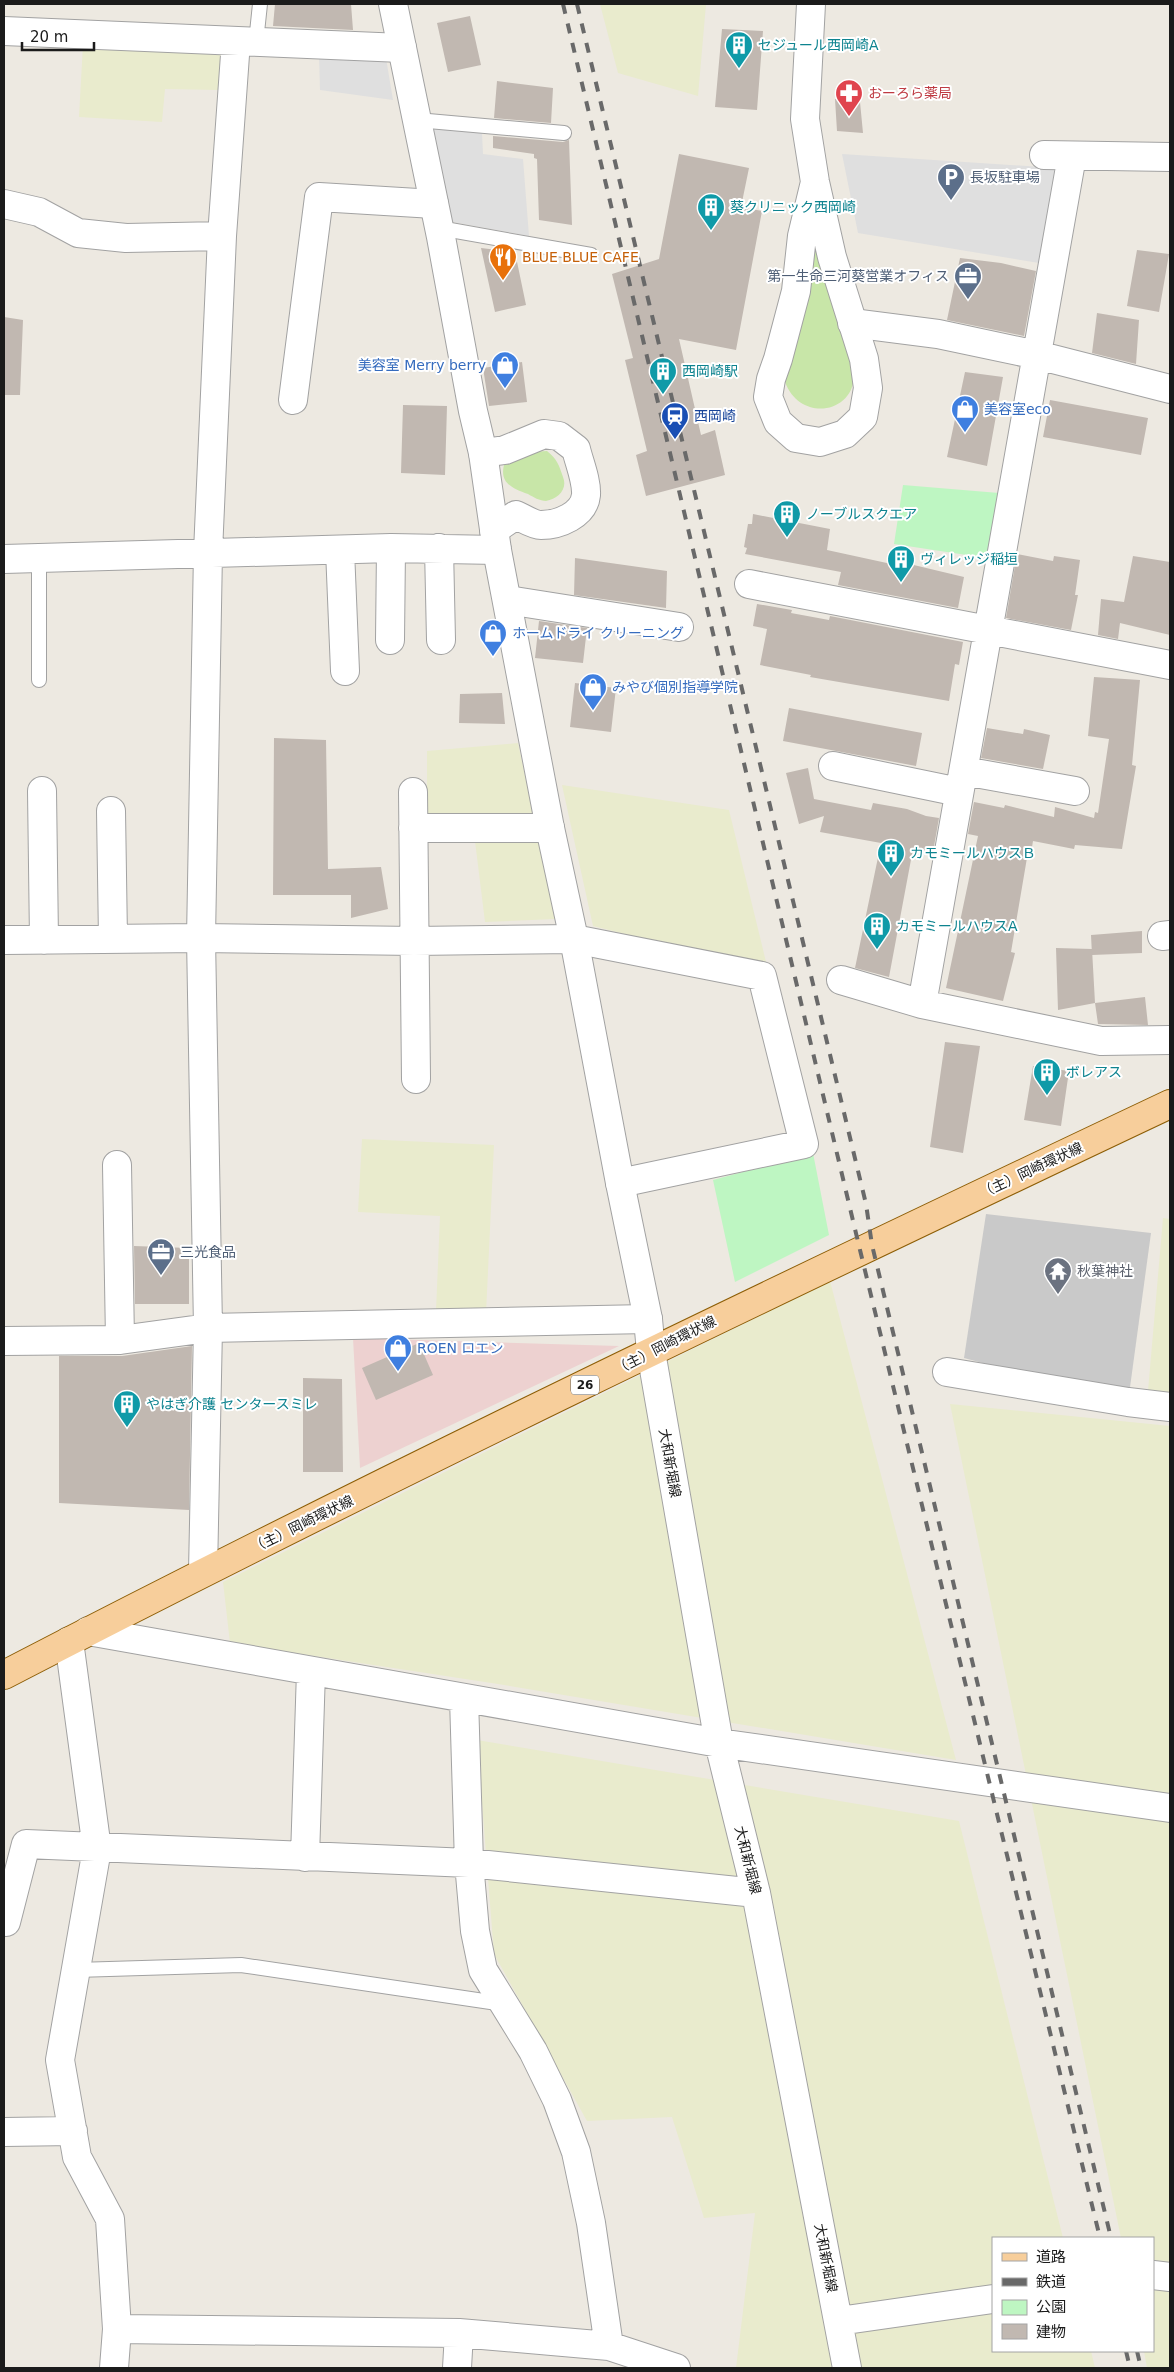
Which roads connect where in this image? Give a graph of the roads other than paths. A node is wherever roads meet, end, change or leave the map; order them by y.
1 (260, 4) edge
2 (393, 4) edge
3 (811, 4) edge
4 (4, 31) edge
5 (246, 42) junction
6 (402, 48) junction
7 (417, 120) junction
8 (564, 133) dead end
9 (1044, 155) dead end
10 (1072, 156) junction
11 (1170, 157) edge
12 (814, 182) junction
13 (4, 204) edge
14 (436, 216) junction
15 (222, 236) junction
16 (591, 255) dead end
17 (852, 324) junction
18 (1037, 355) junction
19 (1170, 389) edge
20 (293, 400) dead end
21 (483, 453) junction
22 (496, 540) junction
23 (391, 548) junction
24 (439, 548) junction
25 (340, 550) junction
26 (208, 552) junction
27 (4, 559) edge
28 (39, 559) junction
29 (749, 584) dead end
30 (508, 600) junction
31 (679, 627) dead end
32 (987, 631) junction
33 (390, 640) dead end
34 (441, 640) dead end
35 (1170, 665) edge
36 (345, 671) dead end
37 (39, 680) dead end
38 (833, 766) dead end
39 (962, 781) junction
40 (42, 791) dead end
41 (1074, 791) dead end
42 (413, 792) dead end
43 (111, 811) dead end
44 (413, 828) junction
45 (550, 828) junction
46 (201, 938) junction
47 (113, 939) junction
48 (574, 939) junction
49 (4, 940) edge
50 (44, 940) junction
51 (414, 941) junction
52 (841, 980) dead end
53 (922, 1004) junction
54 (1170, 1040) edge
55 (416, 1080) dead end
56 (1170, 1104) edge
57 (117, 1164) dead end
58 (620, 1183) junction
59 (648, 1319) junction
60 (208, 1328) junction
61 (120, 1340) junction
62 (4, 1341) edge
63 (651, 1352) junction
64 (947, 1372) dead end
65 (1170, 1407) edge
66 (203, 1572) junction
67 (79, 1636) junction
68 (311, 1671) junction
69 (4, 1675) edge
70 (464, 1698) junction
71 (719, 1743) junction
72 (1170, 1808) edge
73 (97, 1849) junction
74 (305, 1857) junction
75 (469, 1863) junction
76 (756, 1893) junction
77 (6, 1922) dead end
78 (76, 1970) junction
79 (504, 2004) junction
80 (73, 2131) junction
81 (4, 2132) edge
82 (1154, 2275) edge
83 (1170, 2277) edge
84 (992, 2299) edge
85 (839, 2321) junction
86 (117, 2329) junction
87 (459, 2333) junction
88 (609, 2346) junction
89 (114, 2368) edge
90 (458, 2368) edge
91 (676, 2368) edge
92 (847, 2368) edge

1 - 5 lane
2 - 6 street, 大和新堀線
3 - 12 street
4 - 5 street
5 - 6 street
5 - 15 street
6 - 7 street, 大和新堀線
7 - 8 lane
7 - 14 street, 大和新堀線
9 - 10 street
10 - 11 street
10 - 18 street
12 - 17 street
12 - 17 street
13 - 15 street
14 - 16 lane
14 - 20 street
14 - 21 street, 大和新堀線
15 - 26 street
17 - 18 street
18 - 19 street
18 - 32 street
21 - 22 street, 大和新堀線
21 - 22 street
22 - 24 street
22 - 30 street, 大和新堀線
23 - 24 street
23 - 25 street
23 - 33 street
24 - 34 street
25 - 26 street
25 - 36 street
26 - 28 street
26 - 46 street
27 - 28 street
28 - 37 lane
29 - 32 street
30 - 31 street
30 - 45 street, 大和新堀線
32 - 35 street
32 - 39 street
38 - 39 street
39 - 41 street
39 - 53 street
40 - 50 street
42 - 44 street
43 - 47 street
44 - 45 street
44 - 51 street
45 - 48 street, 大和新堀線
46 - 47 street
46 - 51 street
46 - 60 street
47 - 50 street
48 - 51 street
48 - 58 street, 大和新堀線
48 - 58 street
49 - 50 street
51 - 55 street
52 - 53 street
53 - 54 street
56 - 63 main road, （主）岡崎環状線 / 26
57 - 61 street
58 - 59 street, 大和新堀線
59 - 60 street
59 - 63 street, 大和新堀線
60 - 61 street
60 - 66 street
61 - 62 street
63 - 66 main road, （主）岡崎環状線 / 26
63 - 71 street, 大和新堀線
64 - 65 street
66 - 67 main road, （主）岡崎環状線 / 26
67 - 68 street
67 - 69 main road, （主）岡崎環状線 / 26
67 - 73 street
68 - 70 street
68 - 74 street
70 - 71 street
70 - 75 street
71 - 72 street
71 - 76 street, 大和新堀線
73 - 74 street
73 - 77 street
73 - 78 street
74 - 75 street
75 - 76 street
75 - 79 street
76 - 85 street, 大和新堀線
78 - 79 lane
78 - 80 street
79 - 88 street
80 - 81 street
80 - 86 street
82 - 83 street
84 - 85 street
85 - 92 street, 大和新堀線
86 - 87 street
86 - 89 street
87 - 88 street
87 - 90 street
88 - 91 street

